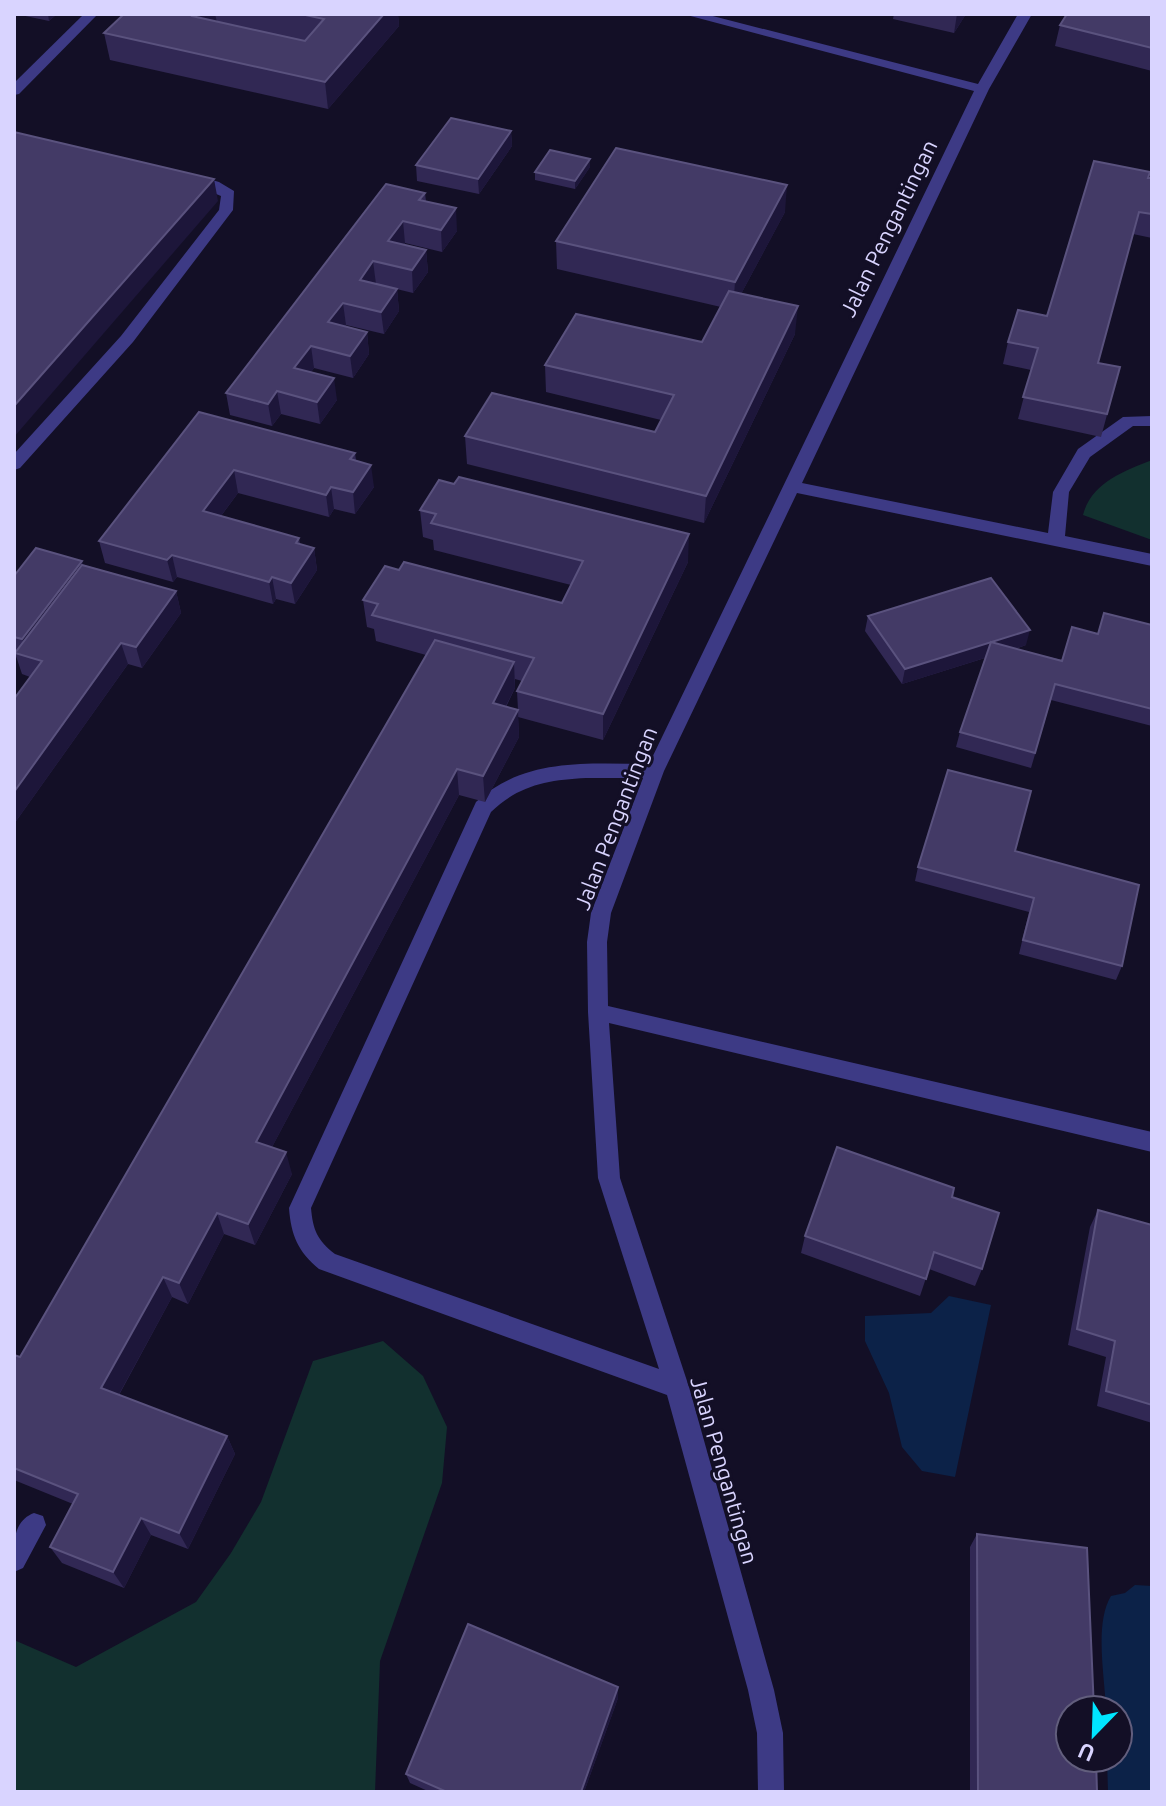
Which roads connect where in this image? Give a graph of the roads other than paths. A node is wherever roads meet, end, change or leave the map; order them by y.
1 (91, 14) edge
2 (690, 14) edge
3 (1025, 14) edge
4 (982, 89) junction
5 (14, 91) edge
6 (174, 173) edge
7 (1152, 421) edge
8 (14, 464) edge
9 (790, 486) junction
10 (1056, 538) junction
11 (1152, 560) edge
12 (655, 771) junction
13 (598, 1012) junction
14 (1152, 1142) edge
15 (677, 1387) junction
16 (34, 1525) dead end
17 (14, 1559) edge
18 (771, 1792) edge

1 - 5 street
2 - 4 street
3 - 4 street, Jalan Pengantingan
4 - 9 street, Jalan Pengantingan
6 - 8 street
7 - 10 street
9 - 10 street
9 - 12 street, Jalan Pengantingan
10 - 11 street
12 - 13 street, Jalan Pengantingan
12 - 15 street
13 - 14 street
13 - 15 street, Jalan Pengantingan
15 - 18 street, Jalan Pengantingan
16 - 17 street

